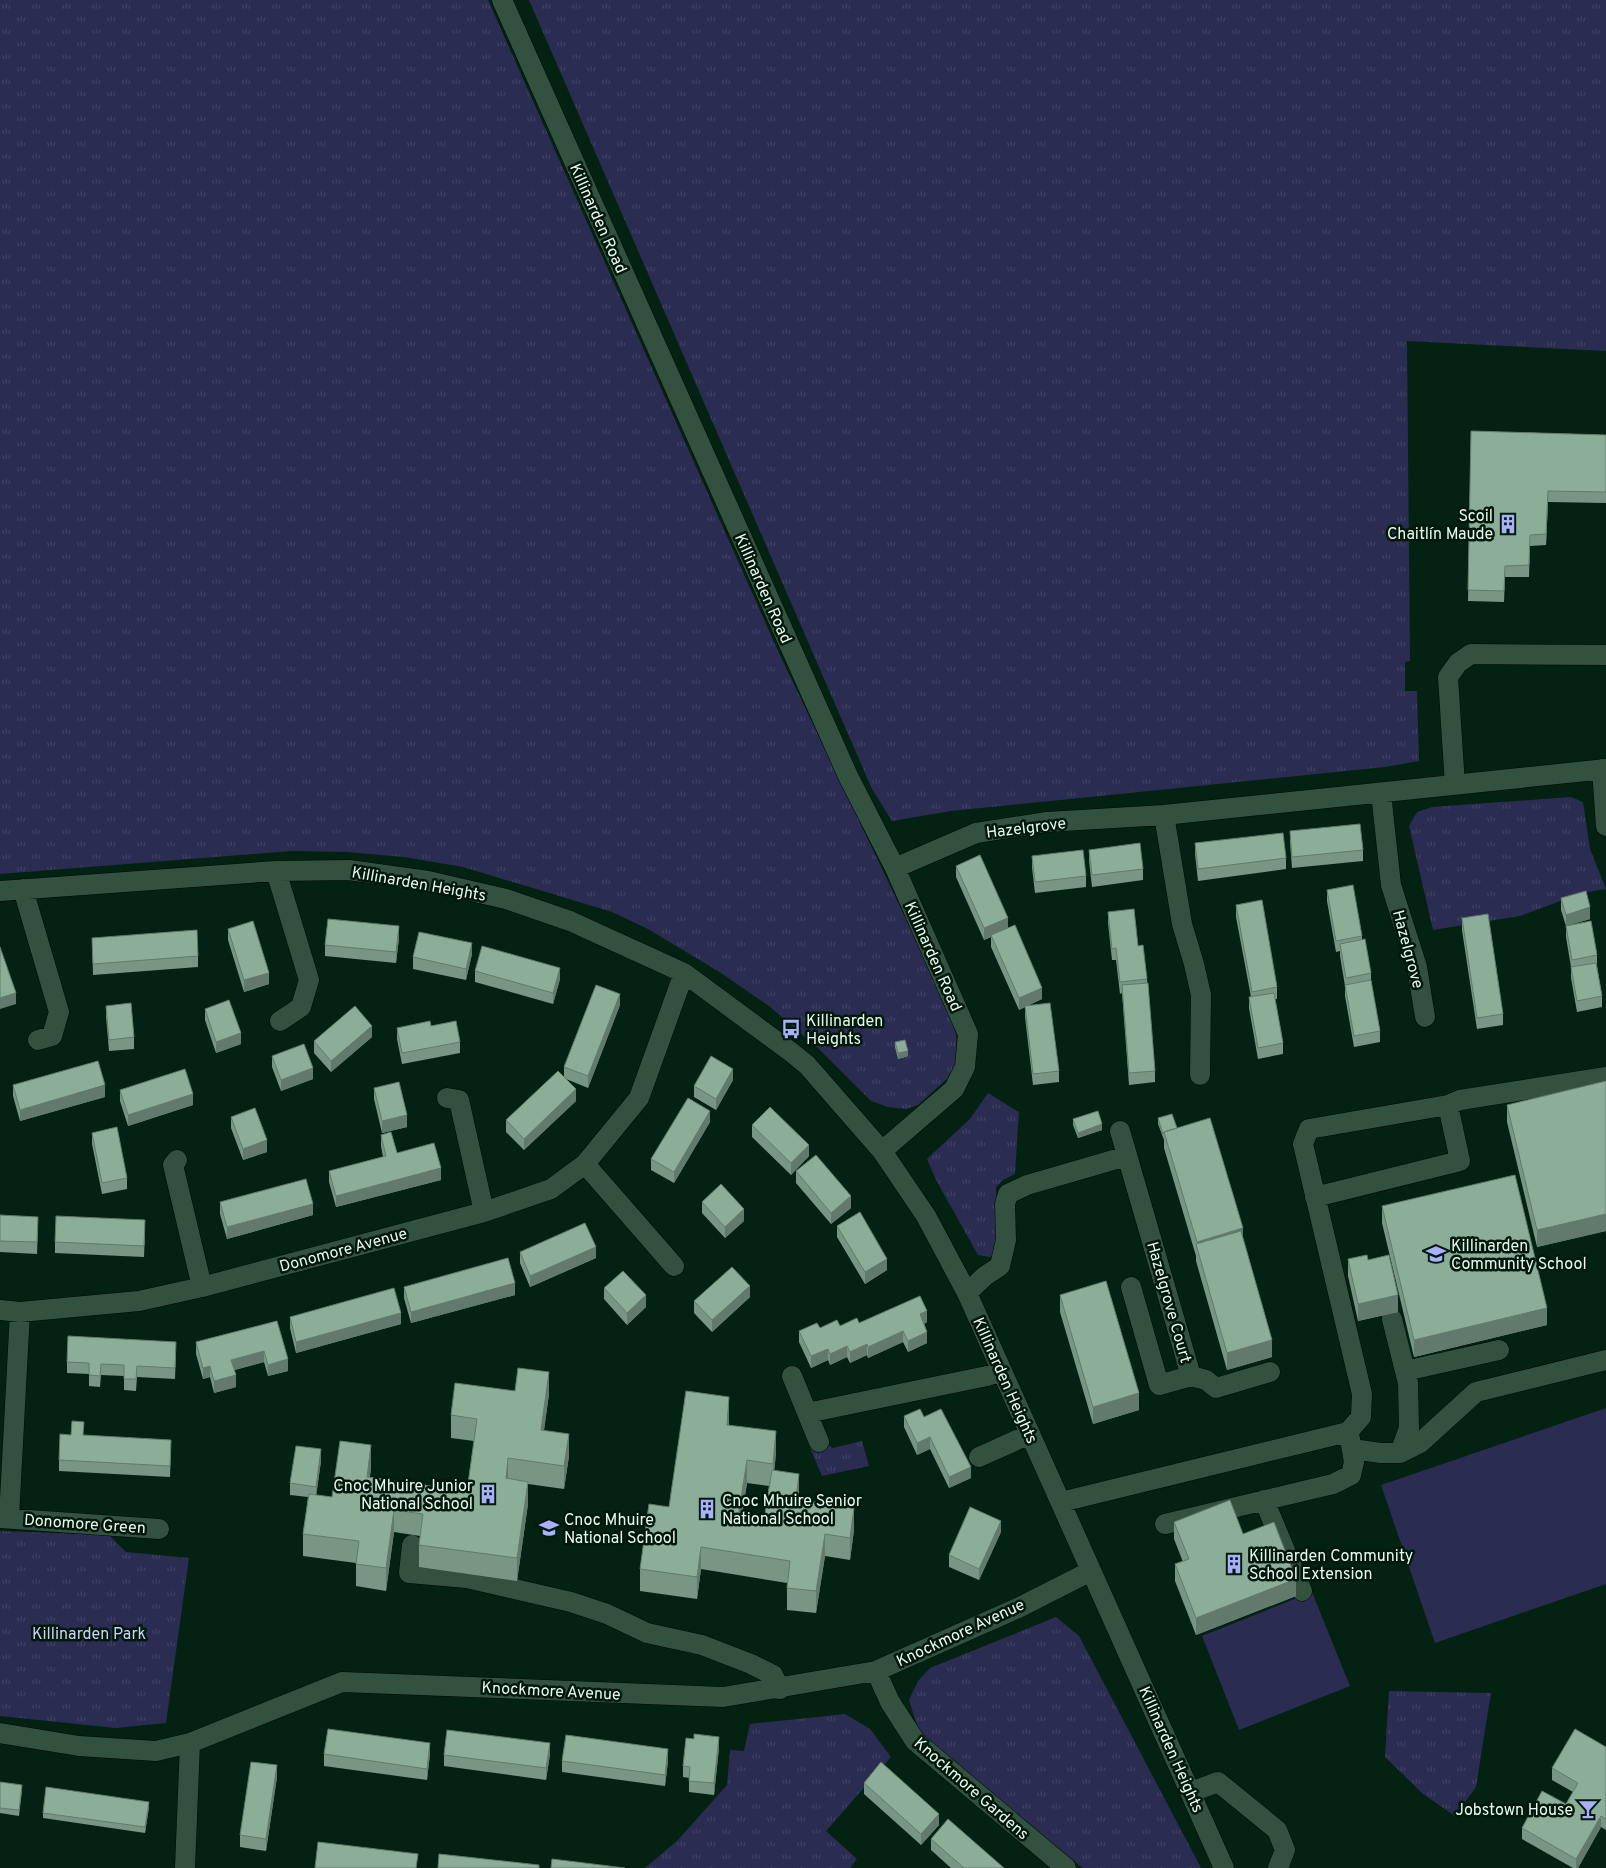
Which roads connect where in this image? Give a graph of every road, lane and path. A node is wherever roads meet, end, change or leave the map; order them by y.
1 (502, 0) edge
2 (1606, 655) edge
3 (1604, 769) edge
4 (1455, 785) junction
5 (1381, 793) junction
6 (1164, 815) junction
7 (1606, 826) edge
8 (895, 868) junction
9 (276, 871) junction
10 (23, 889) junction
11 (0, 891) edge
12 (684, 973) junction
13 (1425, 1017) dead end
14 (280, 1022) dead end
15 (38, 1040) dead end
16 (1200, 1075) dead end
17 (1606, 1077) edge
18 (447, 1098) dead end
19 (1448, 1105) junction
20 (1120, 1131) dead end
21 (882, 1151) junction
22 (1128, 1156) junction
23 (177, 1160) dead end
24 (585, 1164) junction
25 (1315, 1197) junction
26 (484, 1212) junction
27 (674, 1266) dead end
28 (202, 1287) junction
29 (1131, 1287) dead end
30 (967, 1294) junction
31 (0, 1310) edge
32 (20, 1312) junction
33 (1392, 1319) dead end
34 (1499, 1350) dead end
35 (1606, 1360) edge
36 (1002, 1371) junction
37 (1406, 1371) junction
38 (1270, 1372) dead end
39 (792, 1376) dead end
40 (1191, 1376) junction
41 (807, 1413) junction
42 (1030, 1434) junction
43 (1350, 1441) junction
44 (819, 1442) dead end
45 (1400, 1453) junction
46 (979, 1457) dead end
47 (1264, 1500) junction
48 (1061, 1502) junction
49 (5, 1518) edge
50 (1165, 1524) dead end
51 (159, 1529) dead end
52 (412, 1545) dead end
53 (1091, 1571) junction
54 (1302, 1591) dead end
55 (876, 1671) junction
56 (780, 1689) junction
57 (0, 1733) edge
58 (190, 1743) junction
59 (1191, 1792) junction
60 (185, 1868) edge
61 (1066, 1868) edge
62 (1224, 1868) edge
63 (1278, 1868) edge

1 - 8 street, Killinarden Road
2 - 4 street
3 - 4 street, Hazelgrove
3 - 7 street, Hazelgrove
4 - 5 street, Hazelgrove
5 - 6 street, Hazelgrove
5 - 13 street, Hazelgrove
6 - 8 street, Hazelgrove
6 - 16 street
8 - 21 street, Killinarden Road
9 - 10 street, Killinarden Heights
9 - 12 street, Killinarden Heights
9 - 14 street
10 - 11 street, Killinarden Heights
10 - 15 street
12 - 21 street, Killinarden Heights
12 - 24 street, Donomore Avenue
17 - 19 street
18 - 26 street
19 - 25 street
19 - 25 street
20 - 22 street, Hazelgrove Court
21 - 30 street, Killinarden Heights
22 - 30 street
22 - 40 street, Hazelgrove Court
23 - 28 street
24 - 26 street, Donomore Avenue
24 - 27 street
25 - 43 street
26 - 28 street, Donomore Avenue
28 - 32 street, Donomore Avenue
29 - 40 street, Hazelgrove Court
30 - 36 street, Killinarden Heights
31 - 32 street, Donomore Avenue
32 - 49 street, Donomore Green
33 - 37 street
34 - 37 street
35 - 45 street
36 - 41 street
36 - 42 street, Killinarden Heights
37 - 45 street
38 - 40 street
39 - 41 street
41 - 44 street
42 - 46 street
42 - 48 street, Killinarden Heights
43 - 45 street
43 - 47 street
43 - 48 street
47 - 50 street
47 - 54 street
48 - 53 street, Killinarden Heights
49 - 51 street, Donomore Green
52 - 56 street
53 - 55 street, Knockmore Avenue
53 - 59 street, Killinarden Heights
55 - 56 street, Knockmore Avenue
55 - 61 street, Knockmore Gardens
56 - 58 street, Knockmore Avenue
57 - 58 street, Knockmore Avenue
58 - 60 street
59 - 62 street, Killinarden Heights
59 - 63 street

